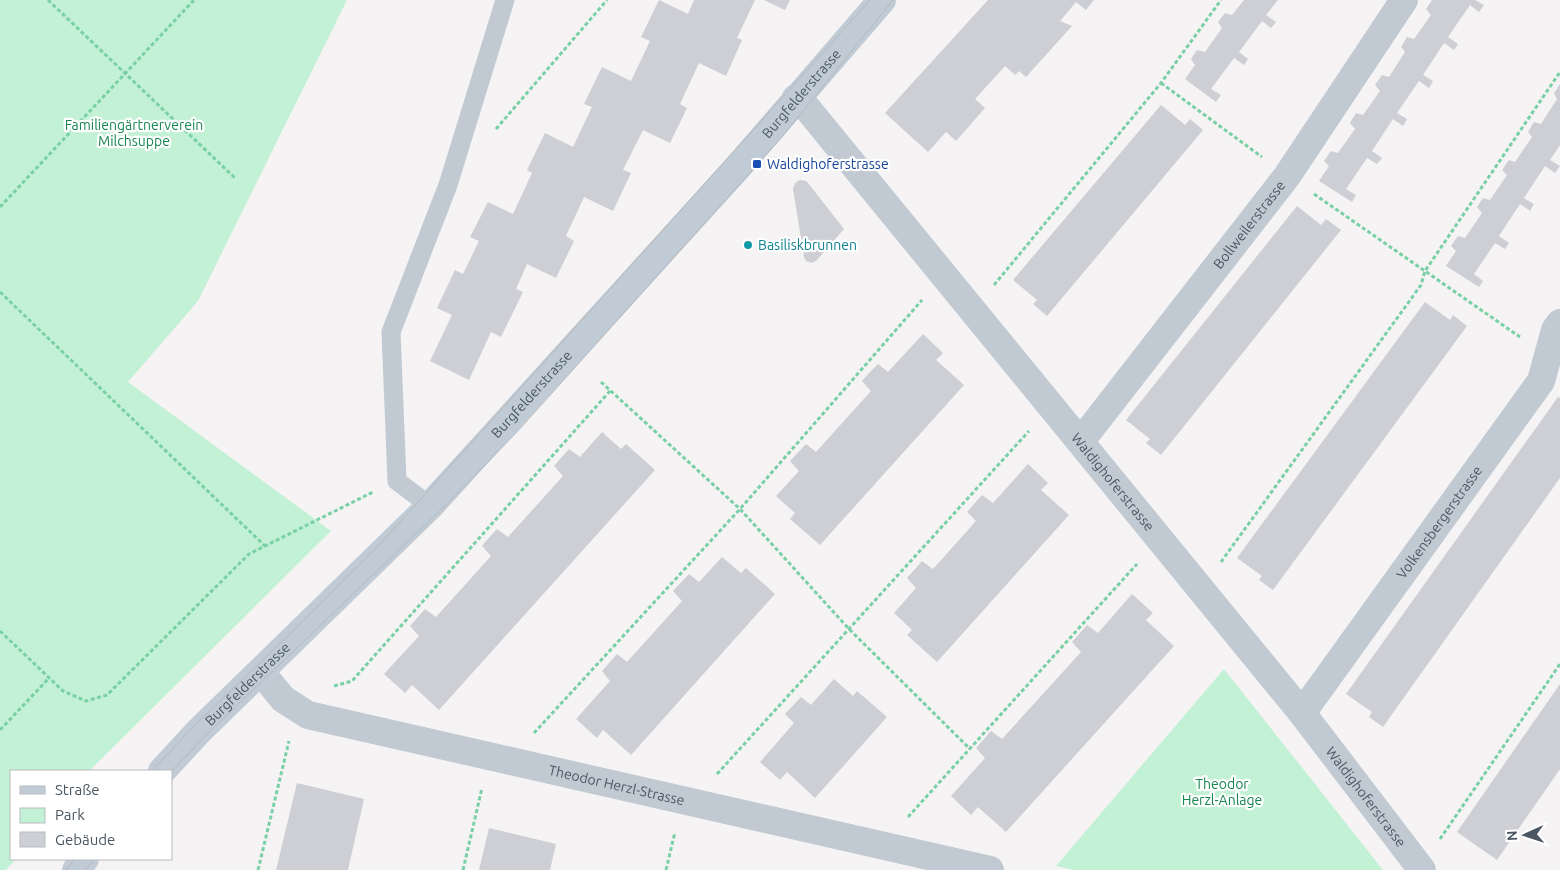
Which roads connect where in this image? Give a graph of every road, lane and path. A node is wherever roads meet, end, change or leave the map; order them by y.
1 (48, 0) edge
2 (194, 0) edge
3 (505, 0) edge
4 (607, 0) edge
5 (882, 0) edge
6 (1221, 0) edge
7 (1404, 0) edge
8 (1560, 72) edge
9 (125, 73) junction
10 (1162, 84) junction
11 (796, 98) junction
12 (493, 133) dead end
13 (1288, 176) junction
14 (235, 178) dead end
15 (0, 207) edge
16 (1425, 271) junction
17 (944, 276) junction
18 (0, 292) edge
19 (972, 310) junction
20 (1560, 323) edge
21 (1548, 357) junction
22 (601, 382) dead end
23 (610, 391) junction
24 (1052, 406) junction
25 (1081, 441) junction
26 (397, 481) junction
27 (430, 506) junction
28 (740, 509) junction
29 (1160, 538) junction
30 (264, 546) junction
31 (1201, 589) junction
32 (849, 629) junction
33 (0, 631) edge
34 (1560, 664) edge
35 (261, 672) junction
36 (49, 678) junction
37 (1302, 713) junction
38 (308, 715) junction
39 (0, 730) edge
40 (970, 749) junction
41 (499, 759) junction
42 (163, 770) edge
43 (687, 802) junction
44 (882, 845) junction
45 (84, 860) edge
46 (1418, 864) edge
47 (76, 870) edge
48 (258, 870) edge
49 (463, 870) edge
50 (666, 870) edge
51 (990, 870) edge

1 - 9 path
2 - 9 path
3 - 26 lane
4 - 12 path
5 - 11 main road, Burgfelderstrasse
6 - 10 path
7 - 13 street, Bollweilerstrasse
8 - 16 path
9 - 14 path
9 - 15 path
10 - 13 path
10 - 19 path
11 - 17 street, Waldighoferstrasse
11 - 27 main road, Burgfelderstrasse
13 - 16 path
13 - 25 street, Bollweilerstrasse
16 - 21 path
16 - 31 path
17 - 19 street, Waldighoferstrasse
17 - 28 path
18 - 30 path
19 - 24 street, Waldighoferstrasse
20 - 21 street, Volkensbergerstrasse
21 - 37 street, Volkensbergerstrasse
22 - 23 path
23 - 28 path
23 - 38 path
24 - 25 street, Waldighoferstrasse
24 - 32 path
25 - 29 street, Waldighoferstrasse
26 - 27 lane
26 - 30 path
27 - 35 main road, Burgfelderstrasse
28 - 32 path
28 - 41 path
29 - 31 street, Waldighoferstrasse
29 - 40 path
30 - 36 path
31 - 37 street, Waldighoferstrasse
32 - 40 path
32 - 43 path
33 - 36 path
34 - 46 path
35 - 38 street, Theodor Herzl-Strasse
35 - 42 main road, Burgfelderstrasse
36 - 39 path
37 - 46 street, Waldighoferstrasse
38 - 41 street, Theodor Herzl-Strasse
38 - 48 path
40 - 44 path
41 - 43 street, Theodor Herzl-Strasse
41 - 49 path
43 - 44 street, Theodor Herzl-Strasse
43 - 50 path
44 - 51 street, Theodor Herzl-Strasse
45 - 47 main road

